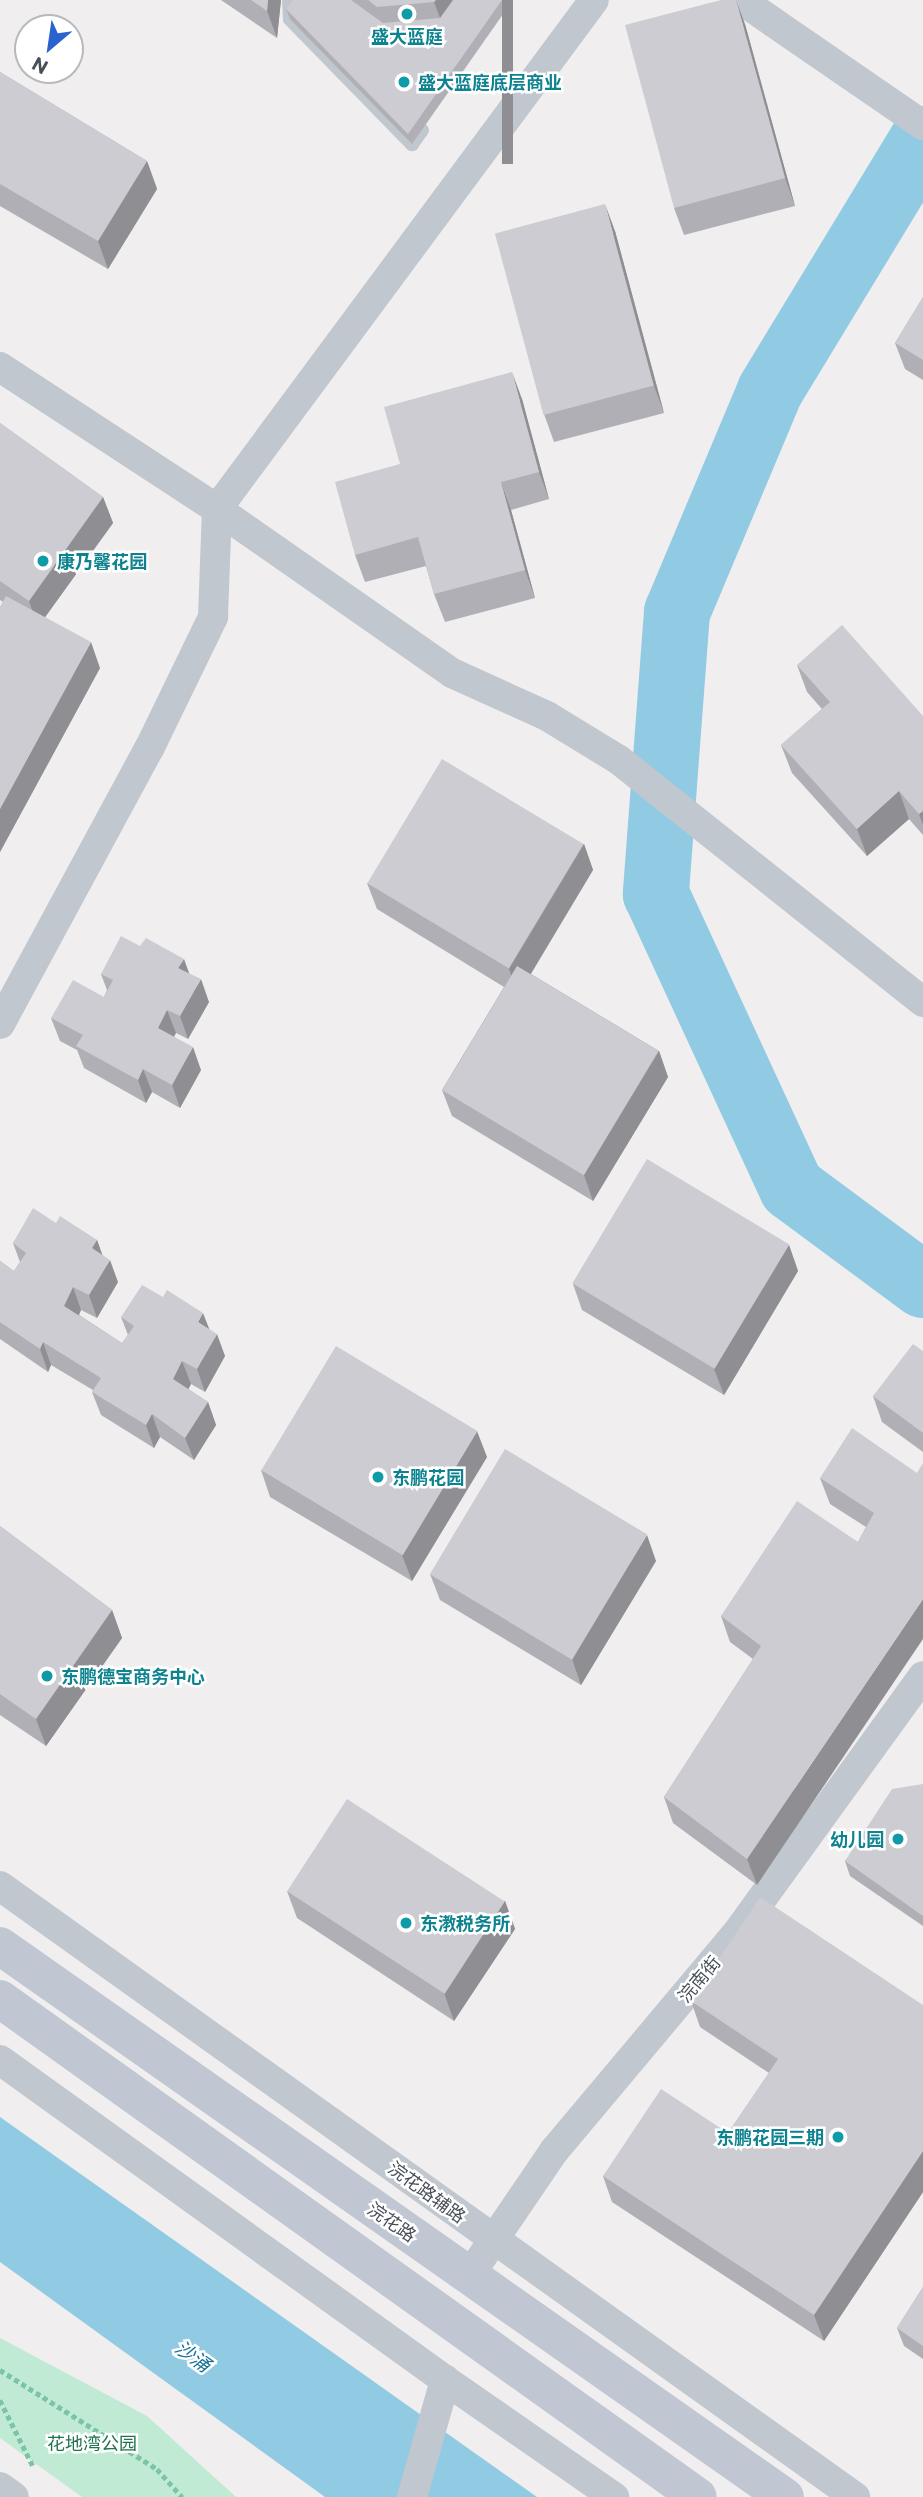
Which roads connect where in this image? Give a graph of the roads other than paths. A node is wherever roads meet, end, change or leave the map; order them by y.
1 (289, 0) edge
2 (594, 0) edge
3 (741, 0) edge
4 (428, 122) edge
5 (923, 125) edge
6 (0, 367) edge
7 (217, 509) junction
8 (923, 1002) edge
9 (0, 1024) edge
10 (923, 1676) edge
11 (0, 1886) edge
12 (0, 1946) edge
13 (0, 1999) edge
14 (236, 2055) junction
15 (0, 2060) edge
16 (209, 2094) junction
17 (495, 2241) junction
18 (469, 2276) junction
19 (445, 2380) junction
20 (0, 2487) edge
21 (14, 2497) edge
22 (411, 2497) edge
23 (614, 2497) edge
24 (698, 2497) edge
25 (785, 2497) edge
26 (855, 2497) edge

1 - 4 lane
2 - 7 street
3 - 5 street
6 - 7 street
7 - 8 street
7 - 9 street
10 - 17 street, 浣南街
11 - 14 street, 浣花路辅路
12 - 16 main road, 浣花路
13 - 24 main road
14 - 16 street
14 - 17 street, 浣花路辅路
15 - 19 street
16 - 18 main road, 浣花路
17 - 18 street, 浣南街
17 - 26 street, 浣花路辅路
18 - 25 main road, 浣花路
19 - 22 street
19 - 23 street
20 - 21 street

